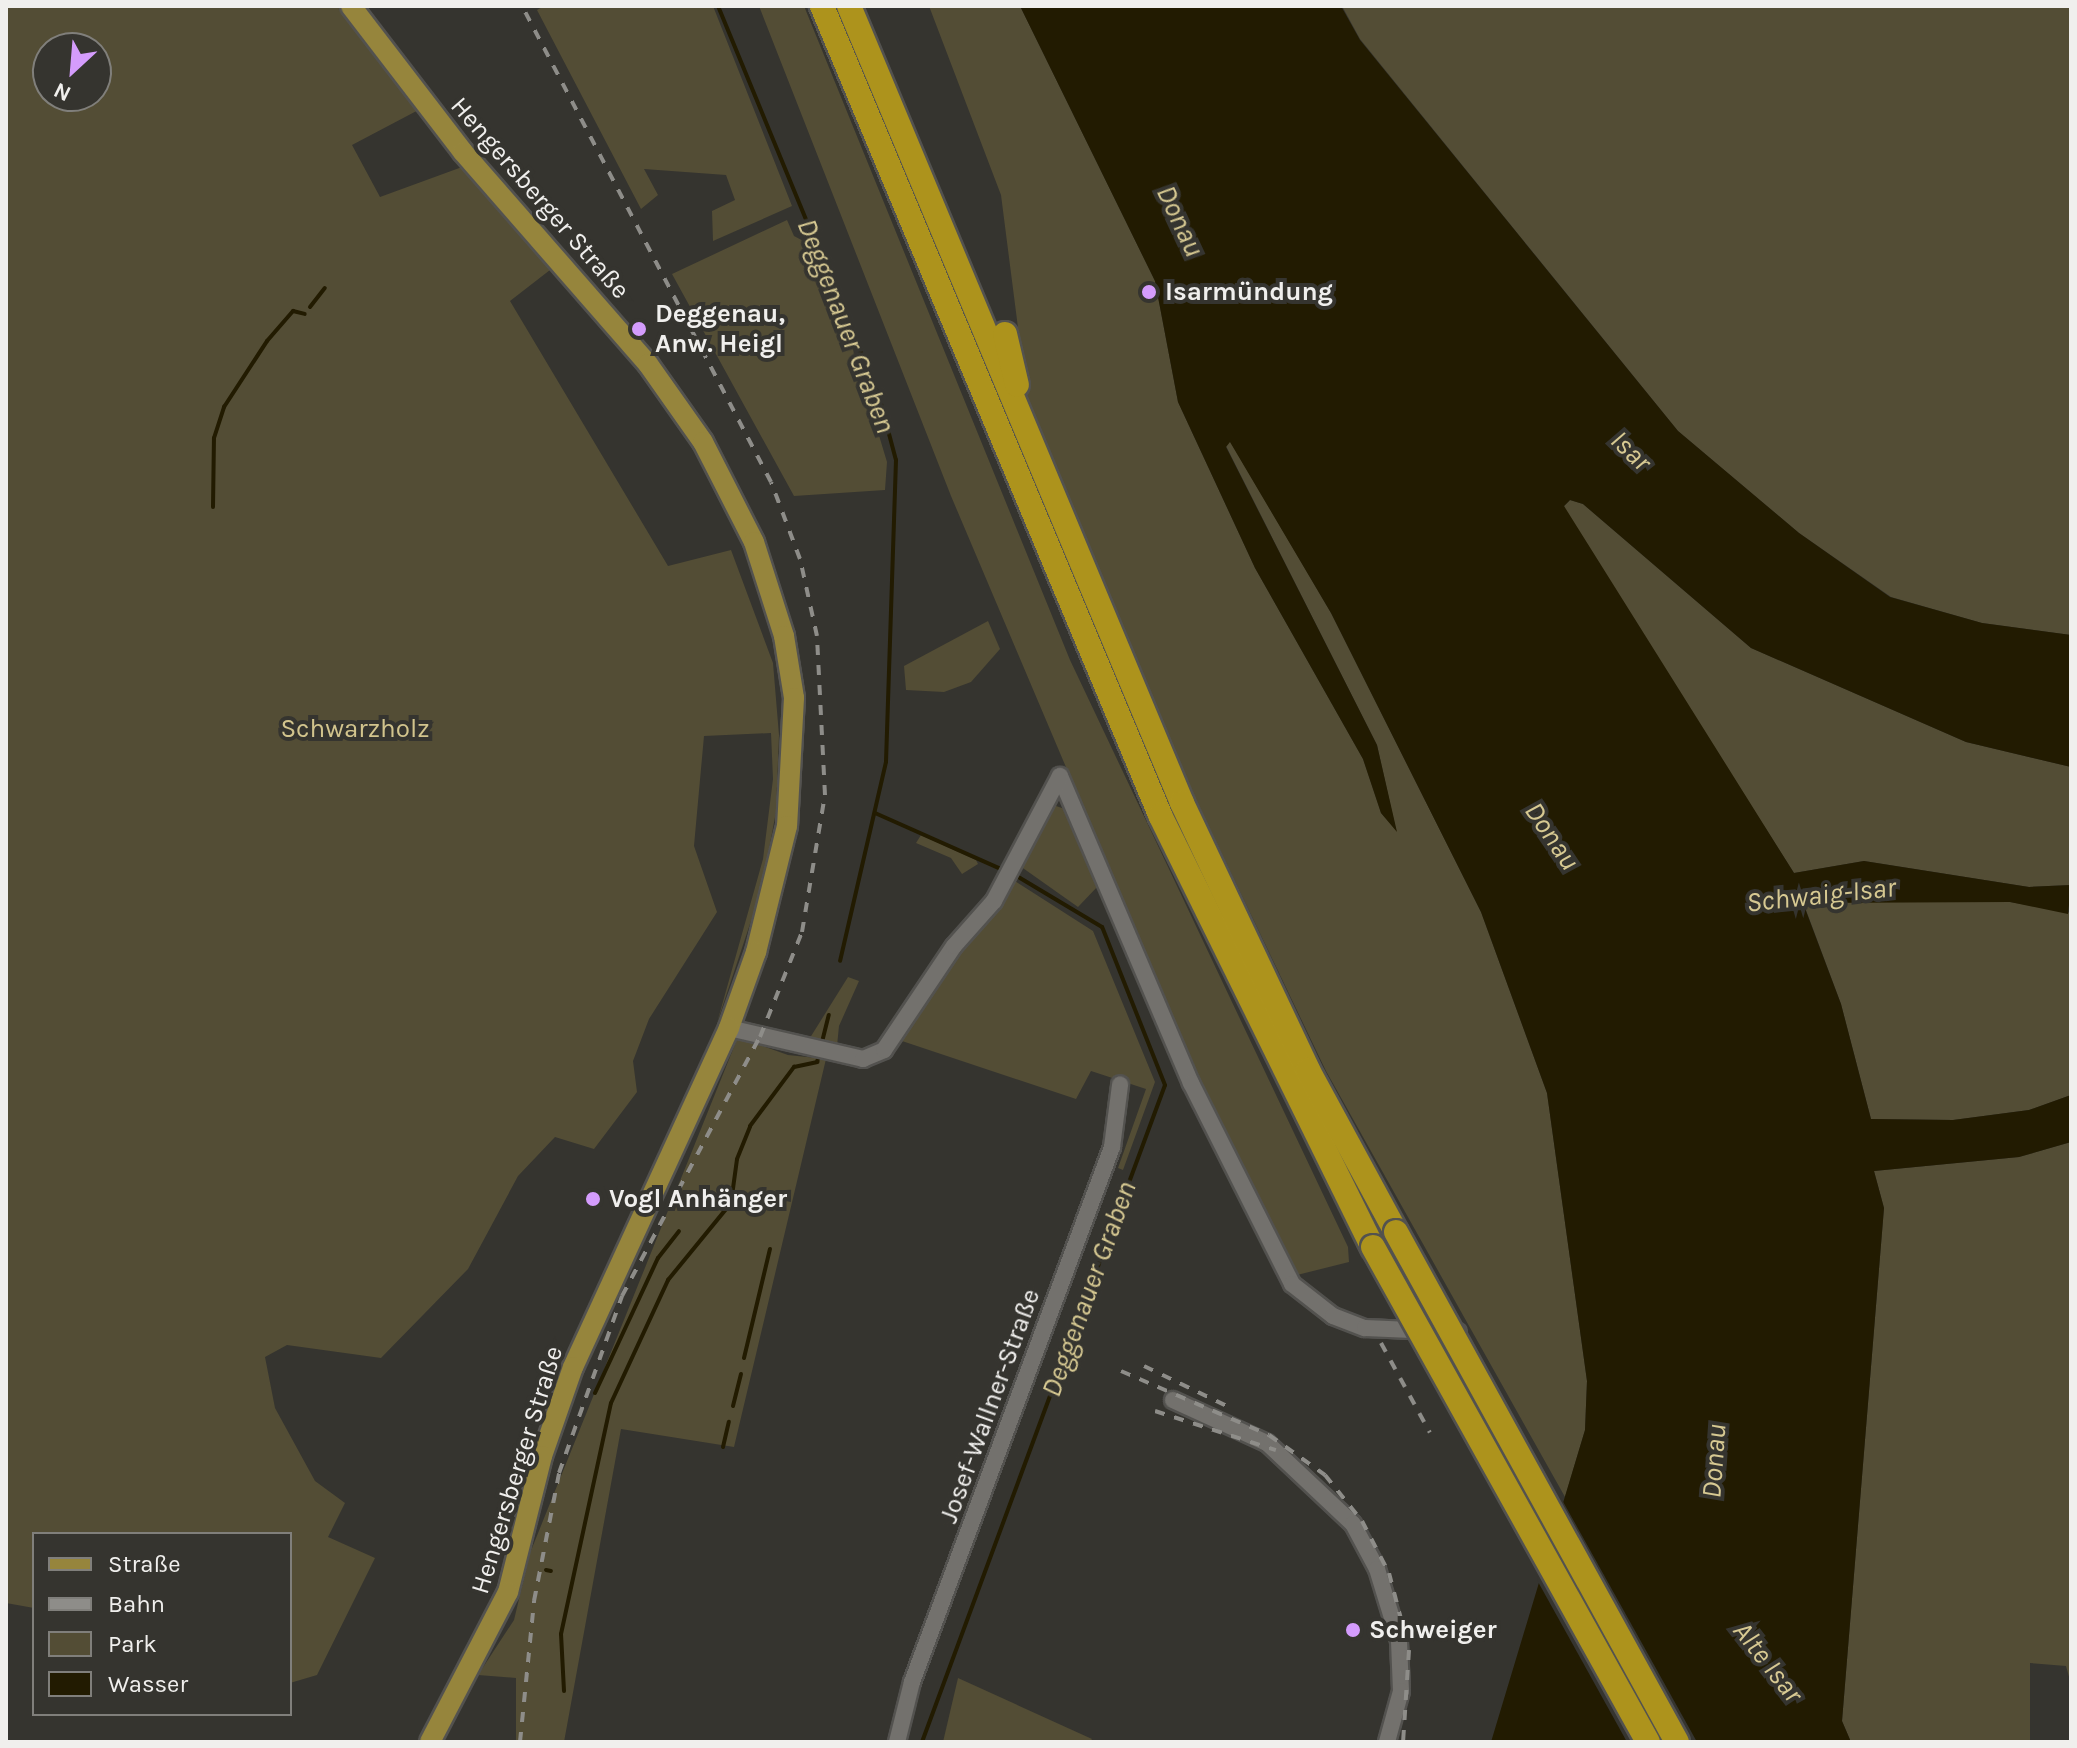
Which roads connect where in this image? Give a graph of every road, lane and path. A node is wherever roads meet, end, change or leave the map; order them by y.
1 (351, 6) edge
2 (822, 6) edge
3 (849, 6) edge
4 (1005, 334) dead end
5 (1016, 415) junction
6 (729, 1028) junction
7 (1120, 1085) dead end
8 (1462, 1332) dead end
9 (1173, 1400) dead end
10 (430, 1742) edge
11 (897, 1742) edge
12 (1387, 1742) edge
13 (1648, 1742) edge
14 (1677, 1742) edge

1 - 6 main road, Hengersberger Straße
2 - 13 highway, bridge
3 - 5 highway
4 - 5 highway
5 - 14 highway, bridge
6 - 8 street
6 - 10 main road, Hengersberger Straße
7 - 11 street, Josef-Wallner-Straße
9 - 12 street

